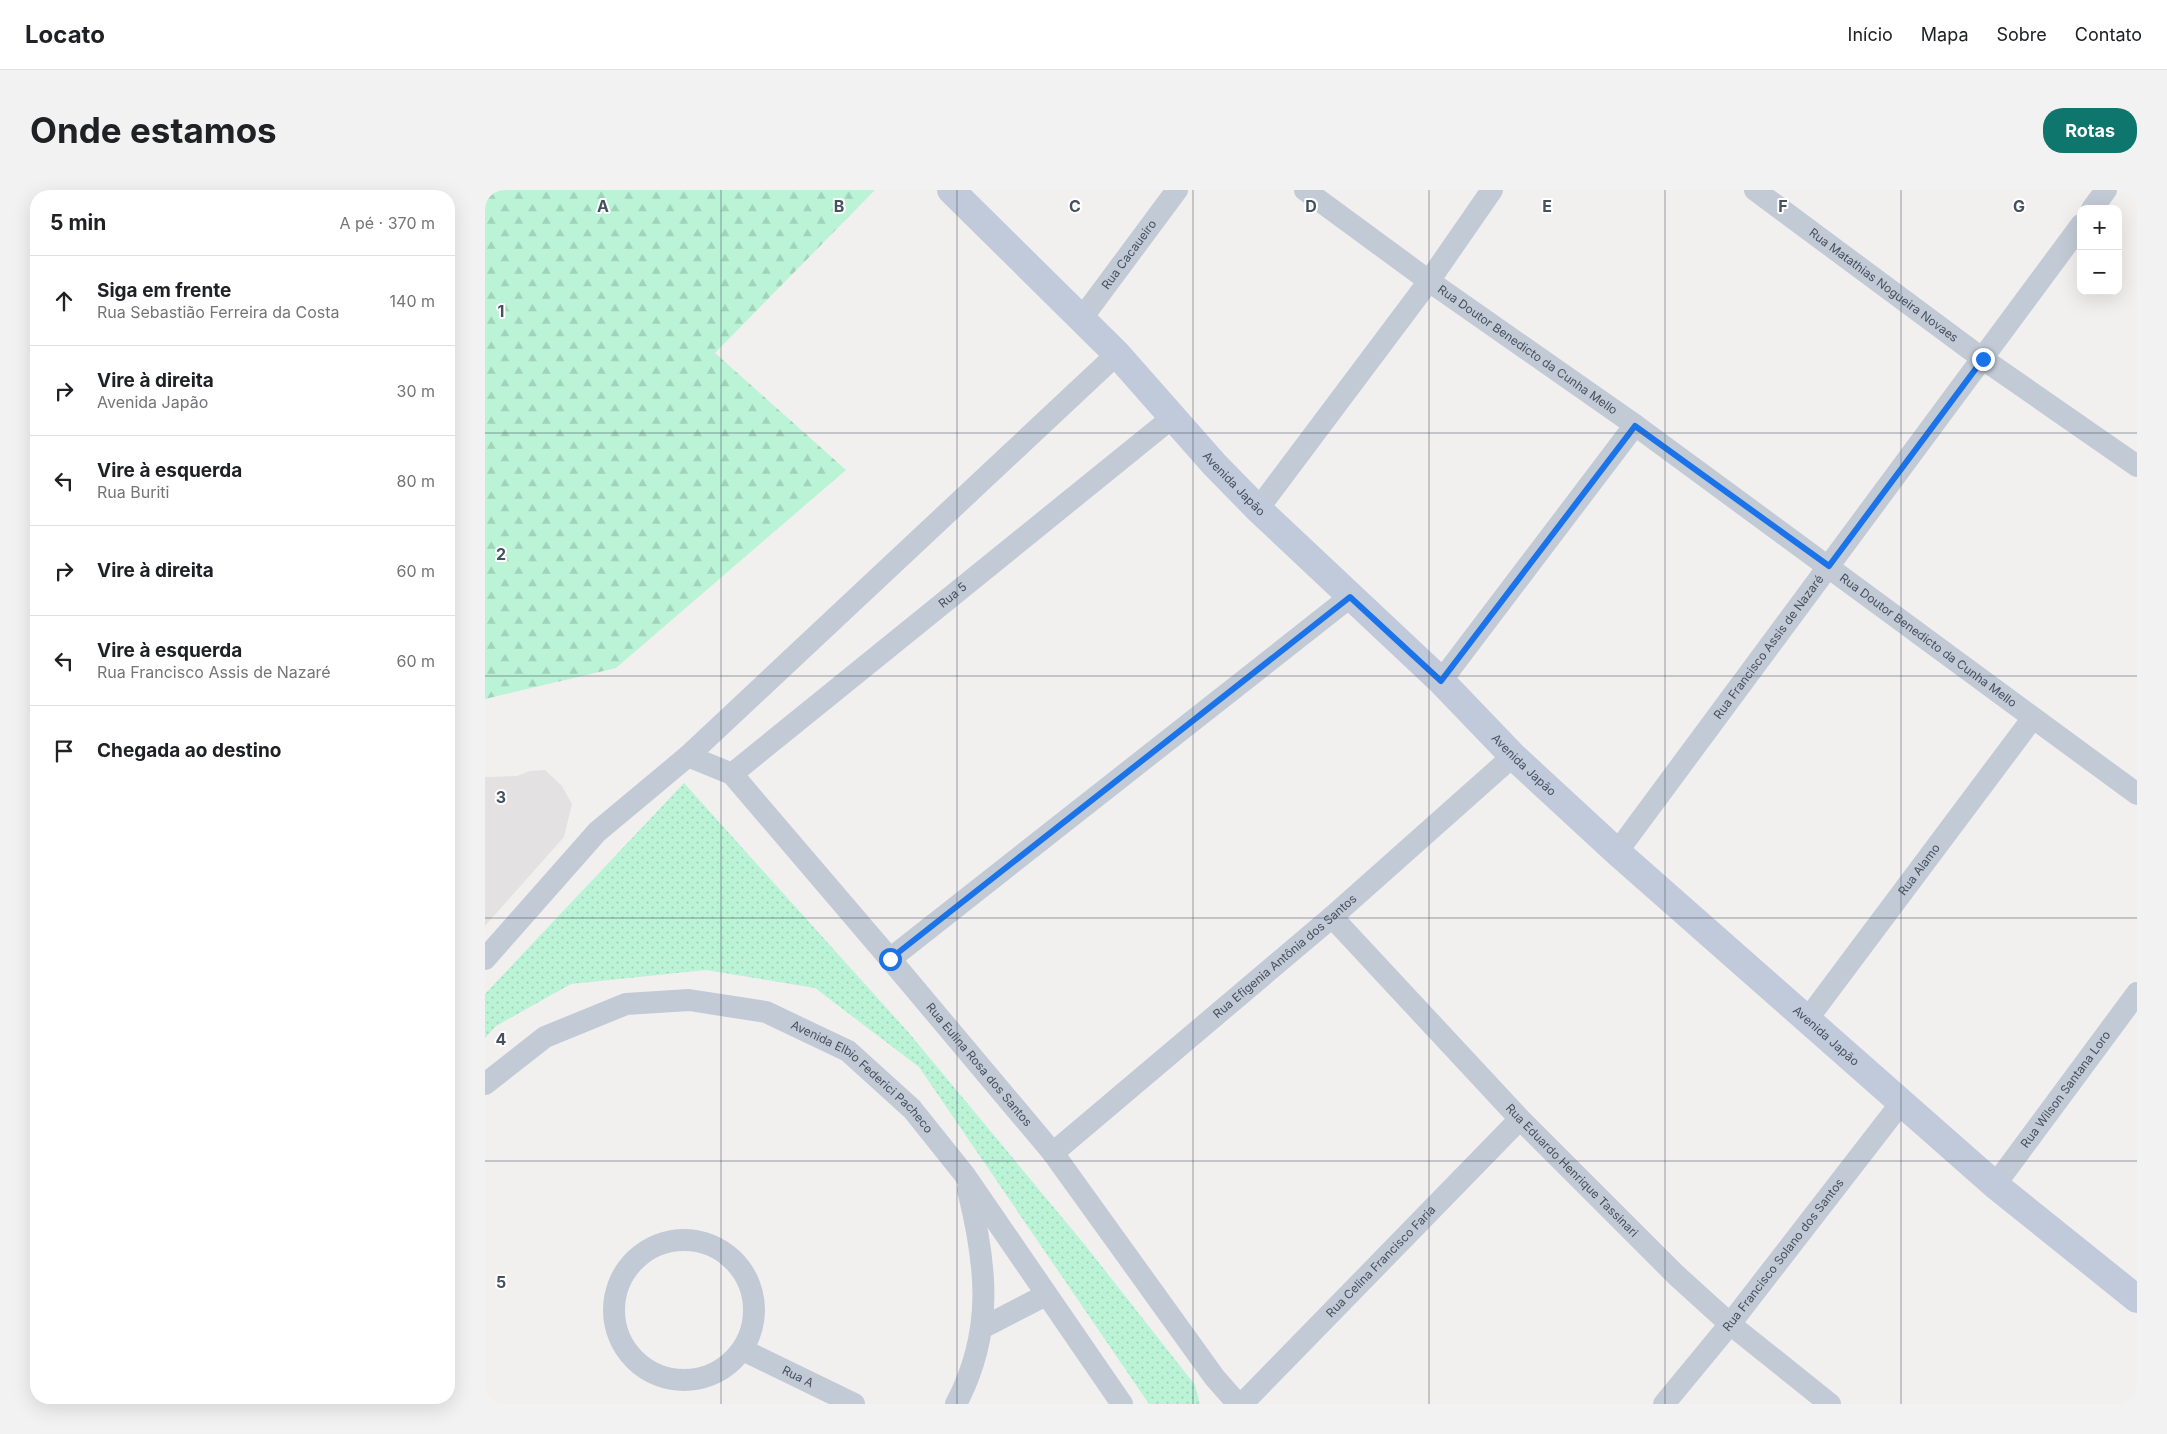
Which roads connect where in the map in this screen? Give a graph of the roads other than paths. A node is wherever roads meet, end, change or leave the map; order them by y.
1 (951, 190) edge
2 (1177, 190) edge
3 (1305, 190) edge
4 (1492, 190) edge
5 (1755, 190) edge
6 (2106, 190) edge
7 (2096, 205) edge
8 (2077, 230) edge
9 (1429, 281) junction
10 (1082, 318) junction
11 (1117, 354) junction
12 (1983, 359) junction
13 (1173, 417) junction
14 (1635, 426) junction
15 (2137, 466) edge
16 (1258, 509) junction
17 (1829, 566) junction
18 (1350, 597) junction
19 (1441, 681) junction
20 (2032, 719) junction
21 (688, 756) junction
22 (1513, 756) junction
23 (732, 774) junction
24 (2137, 794) edge
25 (1617, 852) junction
26 (1332, 917) junction
27 (485, 959) edge
28 (890, 959) junction
29 (2137, 993) edge
30 (1806, 1021) junction
31 (485, 1084) edge
32 (1901, 1103) junction
33 (1520, 1119) junction
34 (1053, 1153) junction
35 (964, 1174) junction
36 (1995, 1185) junction
37 (1046, 1294) junction
38 (2137, 1299) edge
39 (1730, 1324) junction
40 (982, 1328) junction
41 (743, 1350) junction
42 (854, 1404) edge
43 (956, 1404) edge
44 (1122, 1404) edge
45 (1240, 1404) edge
46 (1664, 1404) edge
47 (1830, 1404) edge

1 - 10 main road, Avenida Japão
2 - 10 street, Rua Cacaueiro
3 - 9 street, Rua Doutor Benedicto da Cunha Mello
4 - 9 street
5 - 12 street, Rua Matathias Nogueira Novaes
6 - 7 street
8 - 12 street, Rua Francisco Assis de Nazaré
9 - 14 street, Rua Doutor Benedicto da Cunha Mello
9 - 16 street
10 - 11 main road, Avenida Japão
11 - 13 main road, Avenida Japão
11 - 21 street
12 - 15 street, Rua Matathias Nogueira Novaes
12 - 17 street, Rua Francisco Assis de Nazaré
13 - 16 main road, Avenida Japão
13 - 23 street, Rua 5
14 - 17 street, Rua Doutor Benedicto da Cunha Mello
14 - 19 street
16 - 18 main road, Avenida Japão
17 - 20 street, Rua Doutor Benedicto da Cunha Mello
17 - 25 street, Rua Francisco Assis de Nazaré
18 - 19 main road, Avenida Japão
18 - 28 street
19 - 22 main road, Avenida Japão
20 - 24 street, Rua Doutor Benedicto da Cunha Mello
20 - 30 street, Rua Alamo
21 - 23 street, Rua Eulina Rosa dos Santos
21 - 27 street
22 - 25 main road, Avenida Japão
22 - 26 street, Rua Efigenia Antônia dos Santos
23 - 28 street, Rua Eulina Rosa dos Santos
25 - 30 main road, Avenida Japão
26 - 33 street, Rua Eduardo Henrique Tassinari
26 - 34 street, Rua Efigenia Antônia dos Santos
28 - 34 street, Rua Eulina Rosa dos Santos
29 - 36 street, Rua Wilson Santana Loro
30 - 32 main road, Avenida Japão
31 - 35 street, Avenida Elbio Federici Pacheco
32 - 36 main road, Avenida Japão
32 - 39 street, Rua Francisco Solano dos Santos
33 - 39 street, Rua Eduardo Henrique Tassinari
33 - 45 street, Rua Celina Francisco Faria
34 - 45 street, Rua Eulina Rosa dos Santos
35 - 37 street, Avenida Elbio Federici Pacheco
35 - 40 street
36 - 38 main road, Avenida Japão
37 - 40 street
37 - 44 street, Avenida Elbio Federici Pacheco
39 - 46 street, Rua Francisco Solano dos Santos
39 - 47 street, Rua Eduardo Henrique Tassinari
40 - 43 street
41 - 41 street
41 - 42 street, Rua A

